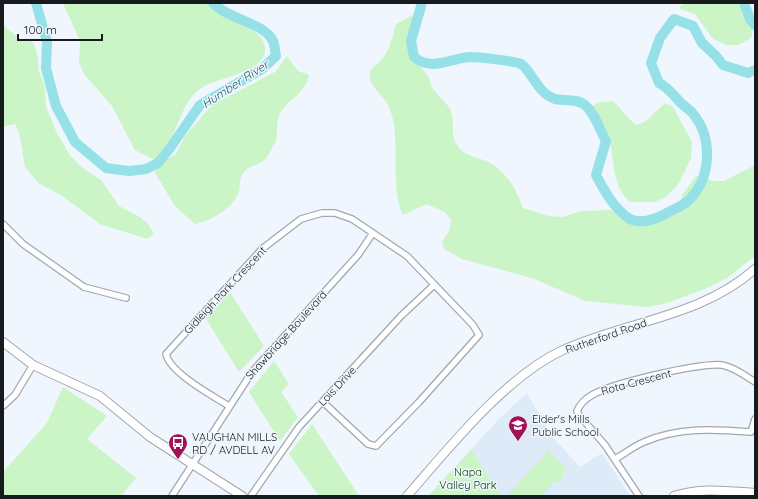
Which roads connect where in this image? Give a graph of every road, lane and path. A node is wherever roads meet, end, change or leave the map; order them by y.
1 (3, 224) edge
2 (373, 233) junction
3 (755, 269) edge
4 (434, 285) junction
5 (126, 298) dead end
6 (3, 342) edge
7 (33, 365) junction
8 (755, 382) edge
9 (323, 402) junction
10 (3, 406) edge
11 (229, 406) junction
12 (755, 419) edge
13 (614, 459) junction
14 (193, 464) junction
15 (755, 493) edge
16 (172, 496) edge
17 (242, 496) edge
18 (251, 496) edge
19 (407, 496) edge
20 (639, 496) edge
21 (674, 496) edge

1 - 5 street
2 - 4 street, Gidleigh Park Crescent
2 - 11 street, Shawbridge Boulevard
2 - 11 street, Gidleigh Park Crescent
3 - 19 main road, Rutherford Road
4 - 9 street, Lois Drive
4 - 9 street, Gidleigh Park Crescent
6 - 7 main road
7 - 10 street
7 - 14 main road
8 - 13 street, Rota Crescent
9 - 18 street, Lois Drive
11 - 14 street, Shawbridge Boulevard
12 - 13 street
13 - 20 street, Rota Crescent
14 - 16 street, Shawbridge Boulevard
14 - 17 main road
15 - 21 main road

